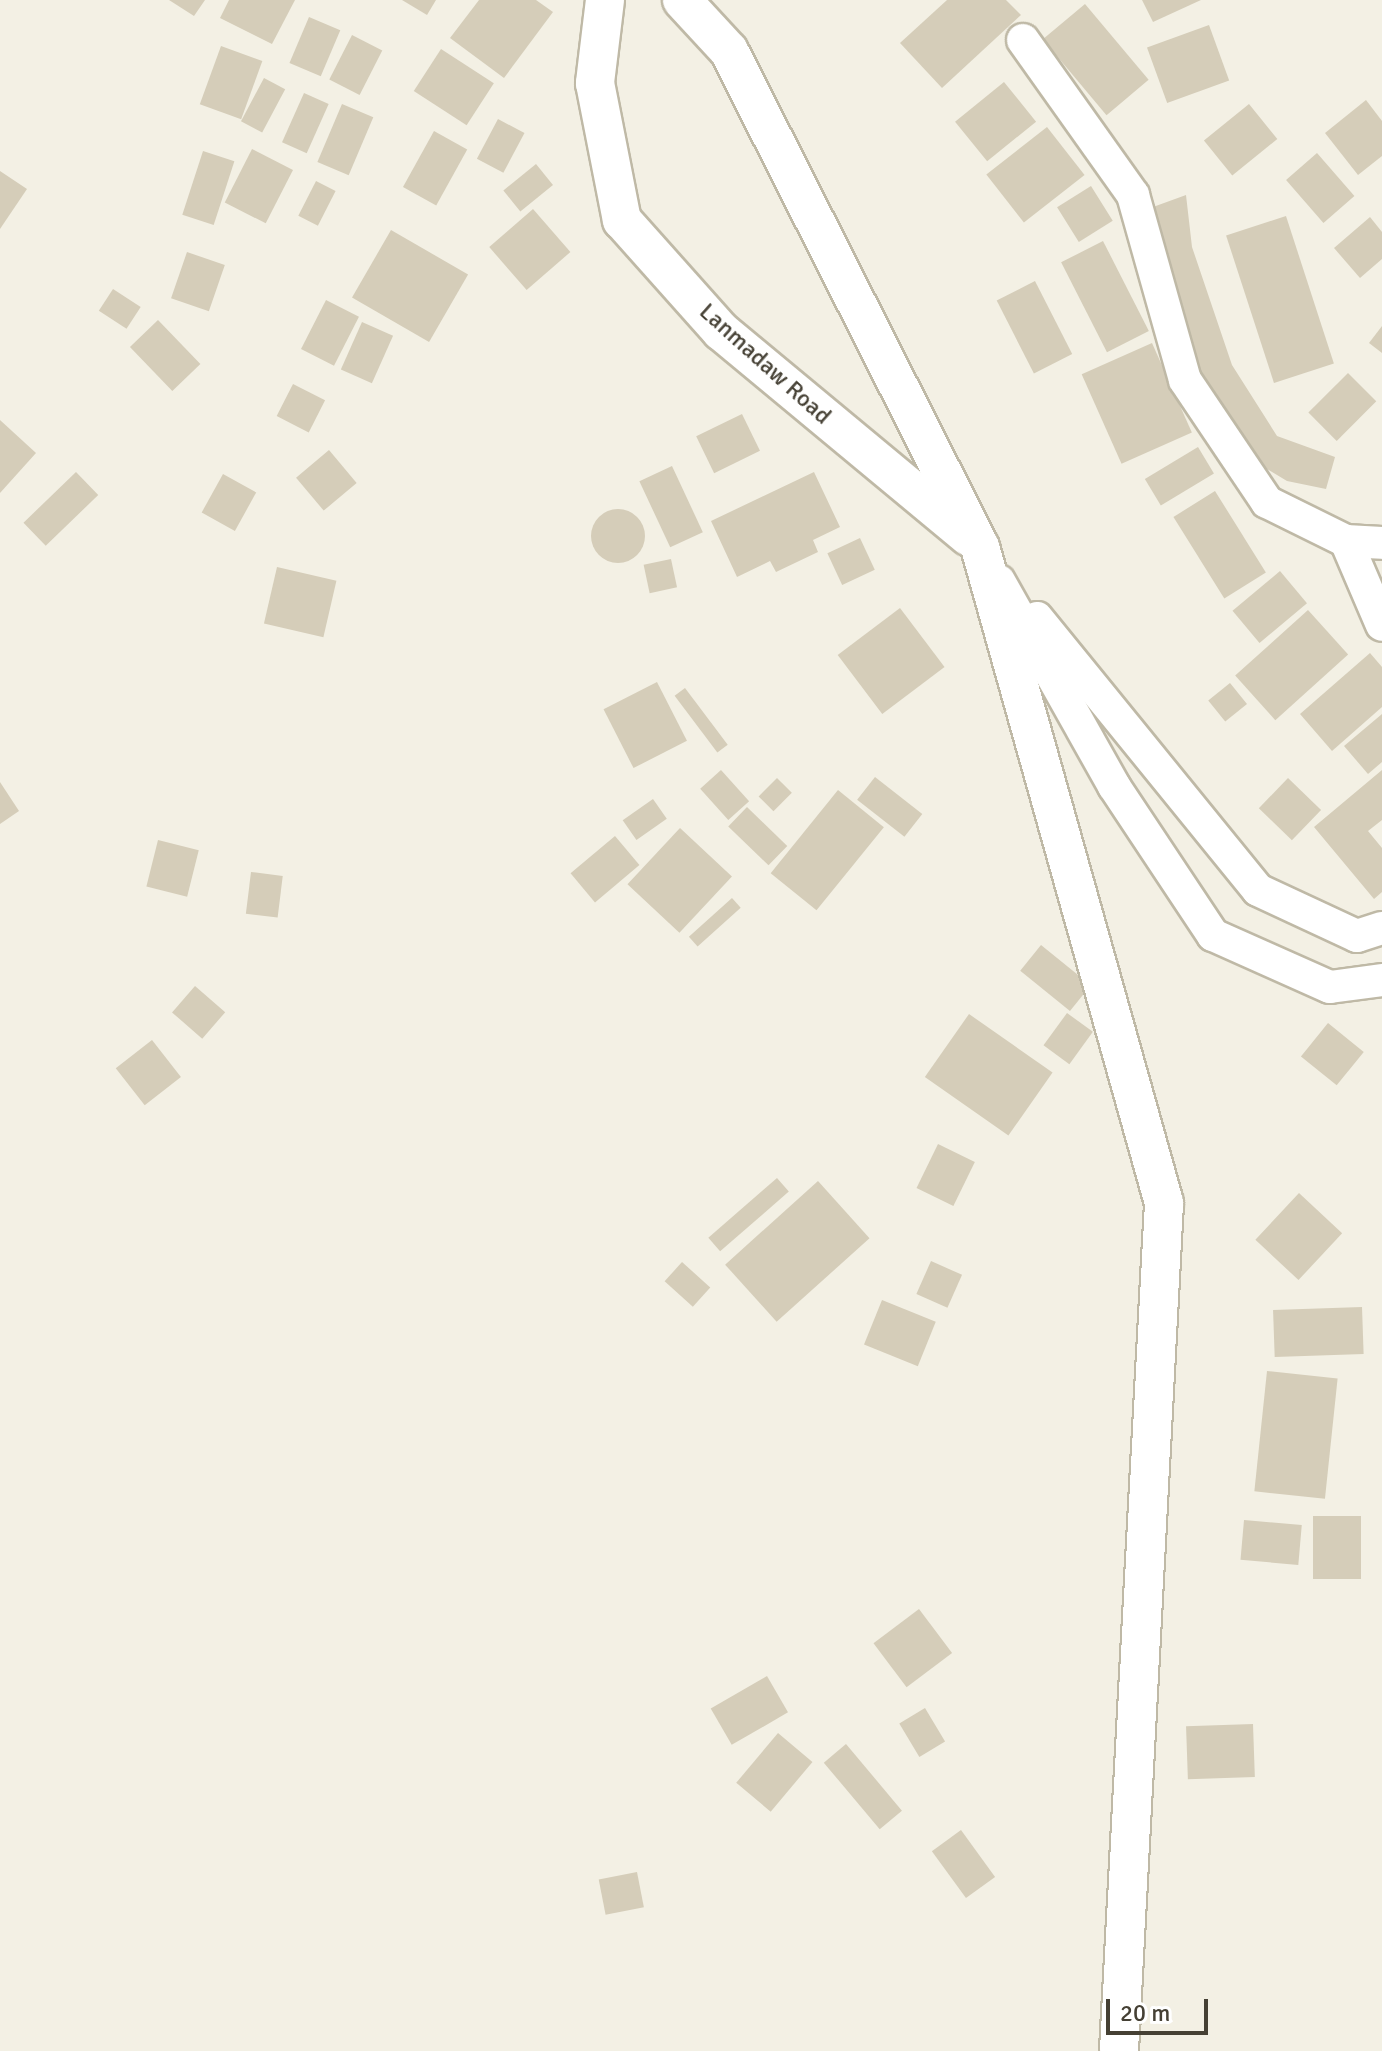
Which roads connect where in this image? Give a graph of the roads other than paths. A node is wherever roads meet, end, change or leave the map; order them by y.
1 (605, 0) edge
2 (682, 0) edge
3 (1023, 40) dead end
4 (1346, 541) junction
5 (1382, 543) edge
6 (980, 547) junction
7 (1382, 625) edge
8 (1382, 928) edge
9 (1382, 980) edge
10 (1119, 2051) edge

1 - 6 street, Lanmadaw Road
2 - 6 street
3 - 4 street
4 - 5 street
4 - 7 street
6 - 8 street, Lanmadaw Road
6 - 9 street, Lanmadaw Road
6 - 10 street

